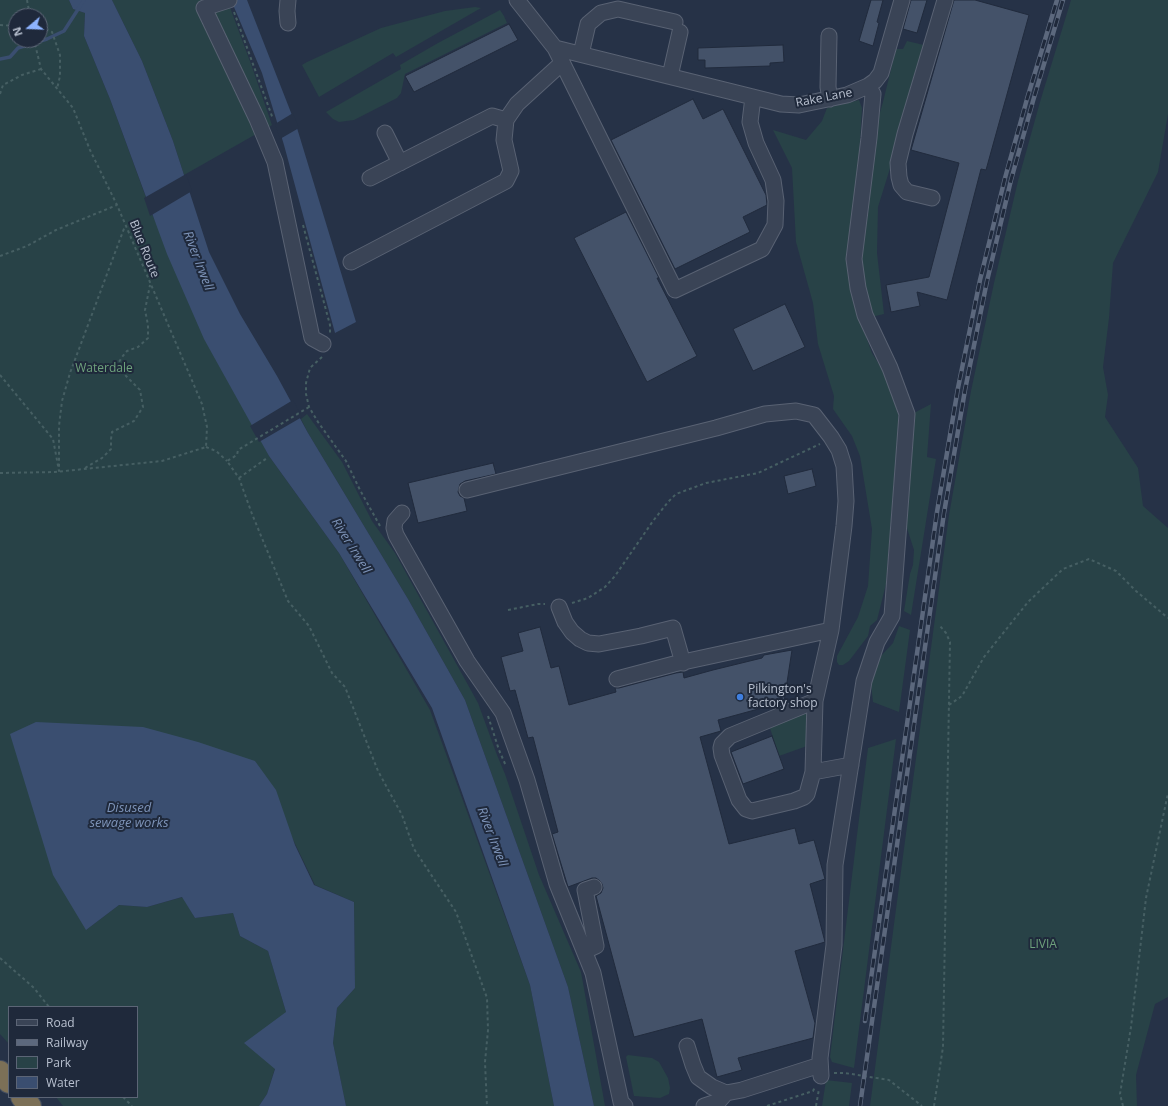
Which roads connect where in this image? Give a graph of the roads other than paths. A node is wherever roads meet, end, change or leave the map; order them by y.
1 (229, 0) edge
2 (288, 0) edge
3 (518, 0) edge
4 (902, 0) edge
5 (945, 0) edge
6 (288, 23) dead end
7 (829, 36) dead end
8 (555, 48) junction
9 (581, 54) junction
10 (562, 63) junction
11 (670, 76) junction
12 (868, 86) junction
13 (753, 97) junction
14 (830, 99) junction
15 (506, 120) junction
16 (385, 133) dead end
17 (400, 163) junction
18 (370, 178) dead end
19 (932, 198) dead end
20 (351, 262) dead end
21 (323, 344) dead end
22 (467, 490) dead end
23 (402, 513) dead end
24 (559, 607) road end
25 (831, 630) junction
26 (683, 663) junction
27 (617, 679) dead end
28 (815, 701) junction
29 (851, 765) junction
30 (813, 772) junction
31 (594, 887) dead end
32 (585, 952) junction
33 (686, 1046) dead end
34 (0, 1072) edge
35 (8, 1081) edge
36 (726, 1093) junction
37 (23, 1098) edge
38 (30, 1106) edge
39 (625, 1106) edge
40 (704, 1106) edge

1 - 21 street
2 - 6 street
3 - 8 street
4 - 12 street, Rake Lane
5 - 19 street
7 - 14 street
8 - 9 street, Rake Lane
8 - 10 street
9 - 11 street, Rake Lane
9 - 11 street
10 - 13 street
10 - 15 street
11 - 13 street, Rake Lane
12 - 14 street, Rake Lane
12 - 29 street
13 - 14 street, Rake Lane
15 - 17 street
15 - 20 street
16 - 17 street
17 - 18 street
22 - 25 street
23 - 32 street
24 - 26 street
25 - 26 street
25 - 28 street
26 - 27 street
28 - 30 street
28 - 30 street
29 - 30 street
29 - 36 street
31 - 32 street
32 - 39 street
33 - 36 street
34 - 35 highway
36 - 40 street
37 - 38 highway

